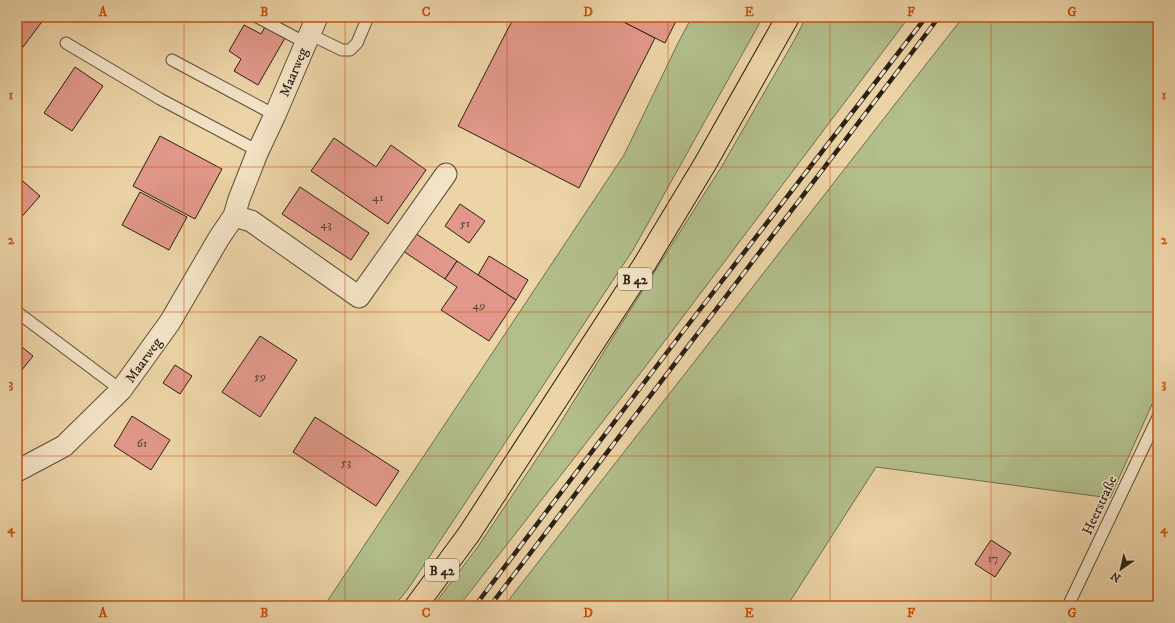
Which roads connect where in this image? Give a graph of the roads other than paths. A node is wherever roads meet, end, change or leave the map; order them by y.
1 (257, 17) edge
2 (368, 17) edge
3 (788, 17) edge
4 (311, 31) edge
5 (66, 43) dead end
6 (172, 60) dead end
7 (275, 115) junction
8 (258, 151) junction
9 (446, 174) dead end
10 (234, 216) junction
11 (17, 312) edge
12 (121, 390) junction
13 (1158, 417) edge
14 (17, 471) edge
15 (416, 606) edge
16 (1068, 606) edge

1 - 4 lane
2 - 4 lane
3 - 15 main road, B 42
4 - 7 street, Maarweg
5 - 8 lane
6 - 7 lane
7 - 8 street, Maarweg
8 - 10 street, Maarweg
9 - 10 street
10 - 12 street, Maarweg
11 - 12 lane
12 - 14 street, Maarweg
13 - 16 lane, Heerstraße

